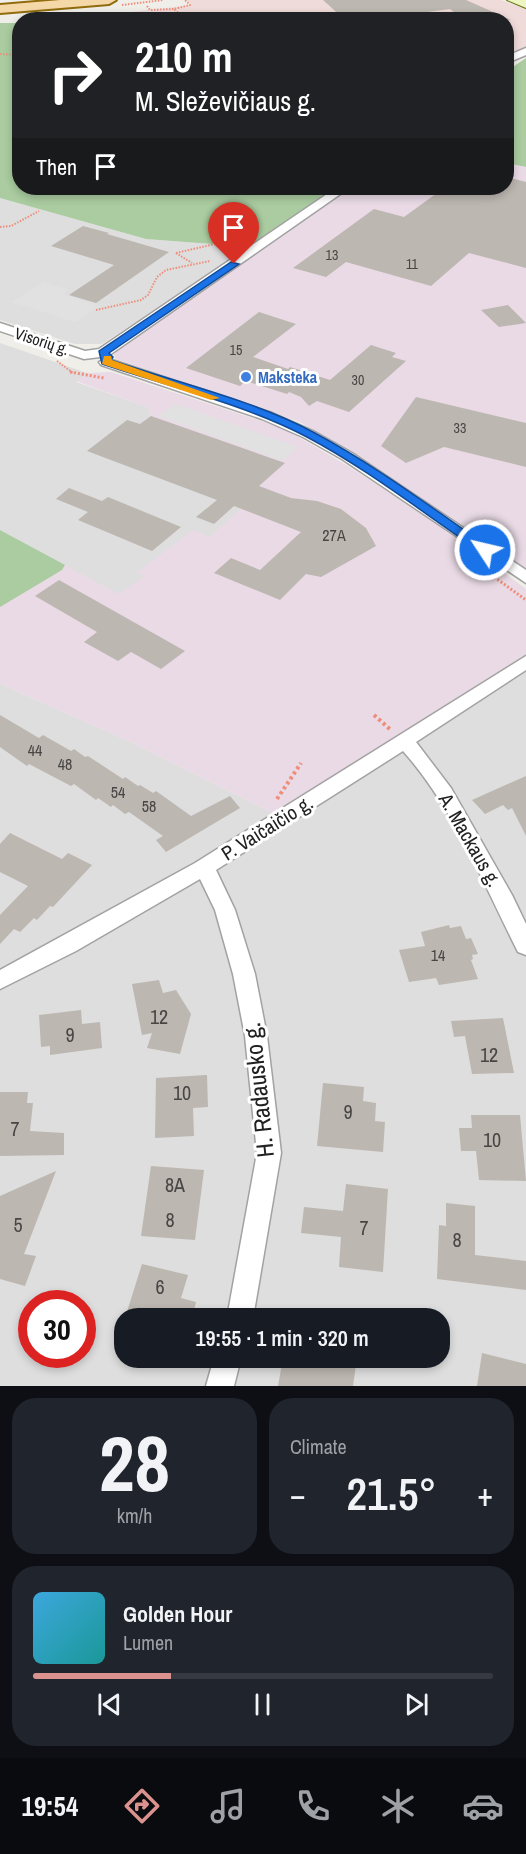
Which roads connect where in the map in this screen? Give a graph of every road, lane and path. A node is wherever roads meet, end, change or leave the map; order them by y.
1 (109, 0) edge
2 (185, 0) edge
3 (513, 0) edge
4 (526, 4) edge
5 (147, 6) dead end
6 (0, 9) edge
7 (175, 11) joint
8 (333, 195) edge
9 (39, 211) dead end
10 (0, 226) edge
11 (249, 236) dead end
12 (192, 263) junction
13 (234, 264) junction
14 (96, 310) dead end
15 (0, 327) edge
16 (104, 357) junction
17 (53, 358) dead end
18 (107, 378) dead end
19 (464, 555) dead end
20 (526, 578) edge
21 (526, 600) edge
22 (526, 662) edge
23 (404, 741) junction
24 (205, 867) junction
25 (526, 946) edge
26 (0, 980) edge
27 (242, 1308) edge
28 (225, 1368) edge
29 (220, 1386) edge

1 - 6 main road
2 - 7 path
3 - 4 main road
5 - 7 path
8 - 13 street
9 - 10 path
11 - 12 path
12 - 13 path
12 - 14 path
13 - 16 street
15 - 16 street, Visorių g.
16 - 20 street
17 - 18 path
19 - 21 path
22 - 23 street, P. Vaičaičio g.
23 - 24 street, P. Vaičaičio g.
23 - 25 street, A. Mackaus g.
24 - 26 street, P. Vaičaičio g.
24 - 27 street, H. Radausko g.
28 - 29 street

